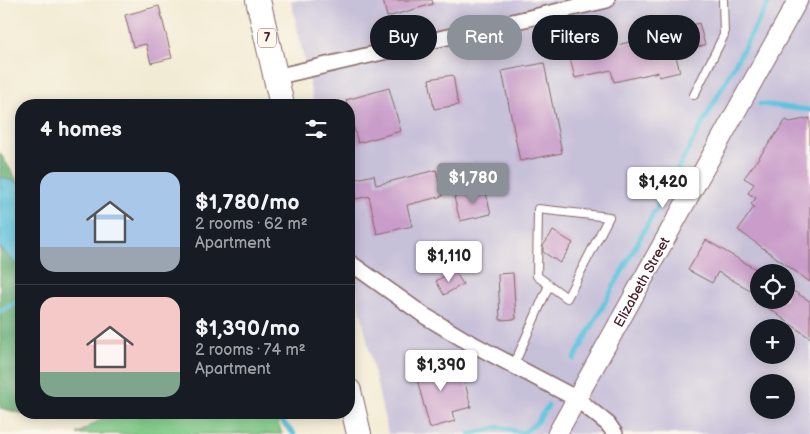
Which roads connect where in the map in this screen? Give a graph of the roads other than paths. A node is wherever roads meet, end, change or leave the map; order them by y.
1 (258, 0) edge
2 (607, 0) edge
3 (723, 0) edge
4 (798, 0) edge
5 (276, 77) junction
6 (694, 95) dead end
7 (281, 99) edge
8 (355, 266) edge
9 (549, 285) junction
10 (514, 367) junction
11 (577, 399) junction
12 (355, 417) edge
13 (359, 434) edge
14 (557, 434) edge
15 (615, 434) edge

1 - 5 main road, 7
2 - 5 street
3 - 6 lane
4 - 11 street, Elizabeth Street
5 - 7 main road, 7
8 - 10 street
9 - 9 lane
9 - 10 lane
10 - 11 street
11 - 14 street, Elizabeth Street
11 - 15 street
12 - 13 main road

